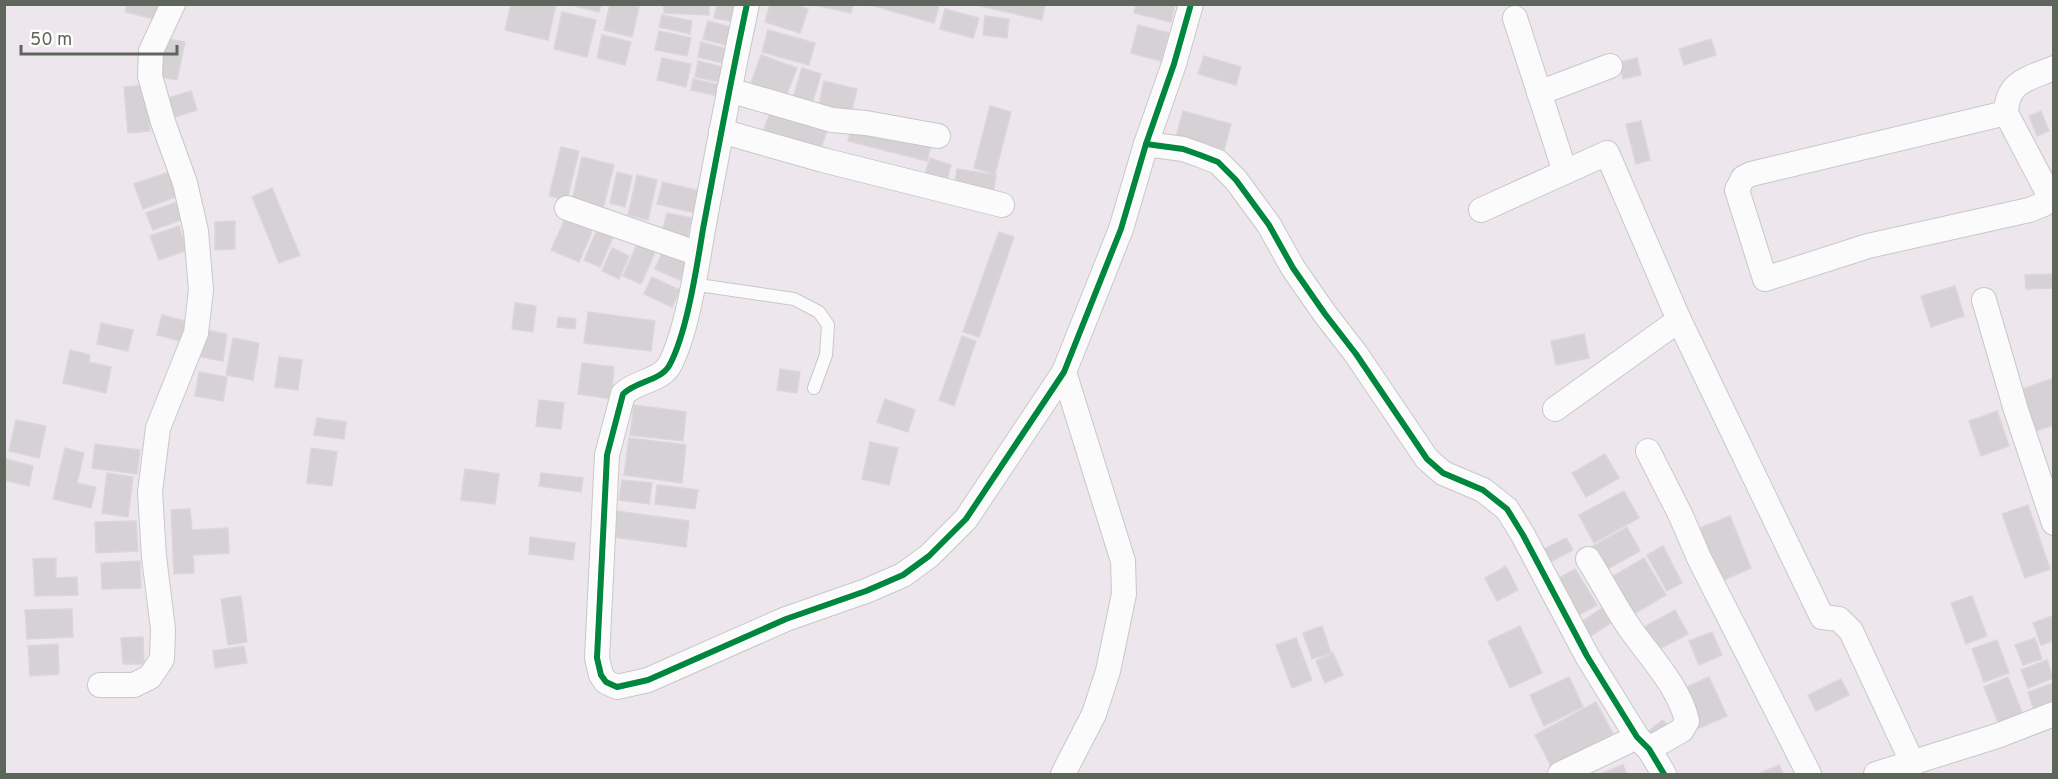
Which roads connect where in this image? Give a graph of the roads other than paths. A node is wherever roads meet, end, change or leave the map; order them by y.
1 (173, 4) edge
2 (747, 4) edge
3 (1191, 4) edge
4 (1515, 18) dead end
5 (1610, 66) dead end
6 (2054, 68) edge
7 (729, 90) junction
8 (1539, 93) junction
9 (2006, 113) junction
10 (721, 131) junction
11 (938, 136) dead end
12 (1146, 144) junction
13 (1565, 172) junction
14 (1002, 205) dead end
15 (567, 208) dead end
16 (1481, 210) dead end
17 (699, 254) junction
18 (692, 284) junction
19 (1984, 300) dead end
20 (1679, 320) junction
21 (1064, 372) junction
22 (814, 388) dead end
23 (1555, 409) dead end
24 (1648, 451) dead end
25 (2054, 523) edge
26 (1588, 559) dead end
27 (100, 685) dead end
28 (2054, 714) edge
29 (1643, 743) junction
30 (1913, 764) junction
31 (1063, 774) edge
32 (1560, 774) edge
33 (1664, 774) edge
34 (1809, 774) edge
35 (1876, 774) edge

1 - 27 street
2 - 7 street
3 - 12 street
4 - 8 street
5 - 8 street
6 - 9 street
7 - 10 street
7 - 11 street
8 - 13 street
9 - 9 street
10 - 14 street
10 - 17 street
12 - 21 street
12 - 29 street
13 - 16 street
13 - 20 street
15 - 17 street
17 - 18 street
18 - 21 street
18 - 22 lane
19 - 25 street
20 - 23 street
20 - 30 street
21 - 31 street
24 - 34 street
26 - 29 street
28 - 30 street
29 - 32 street
29 - 33 street
30 - 35 street

